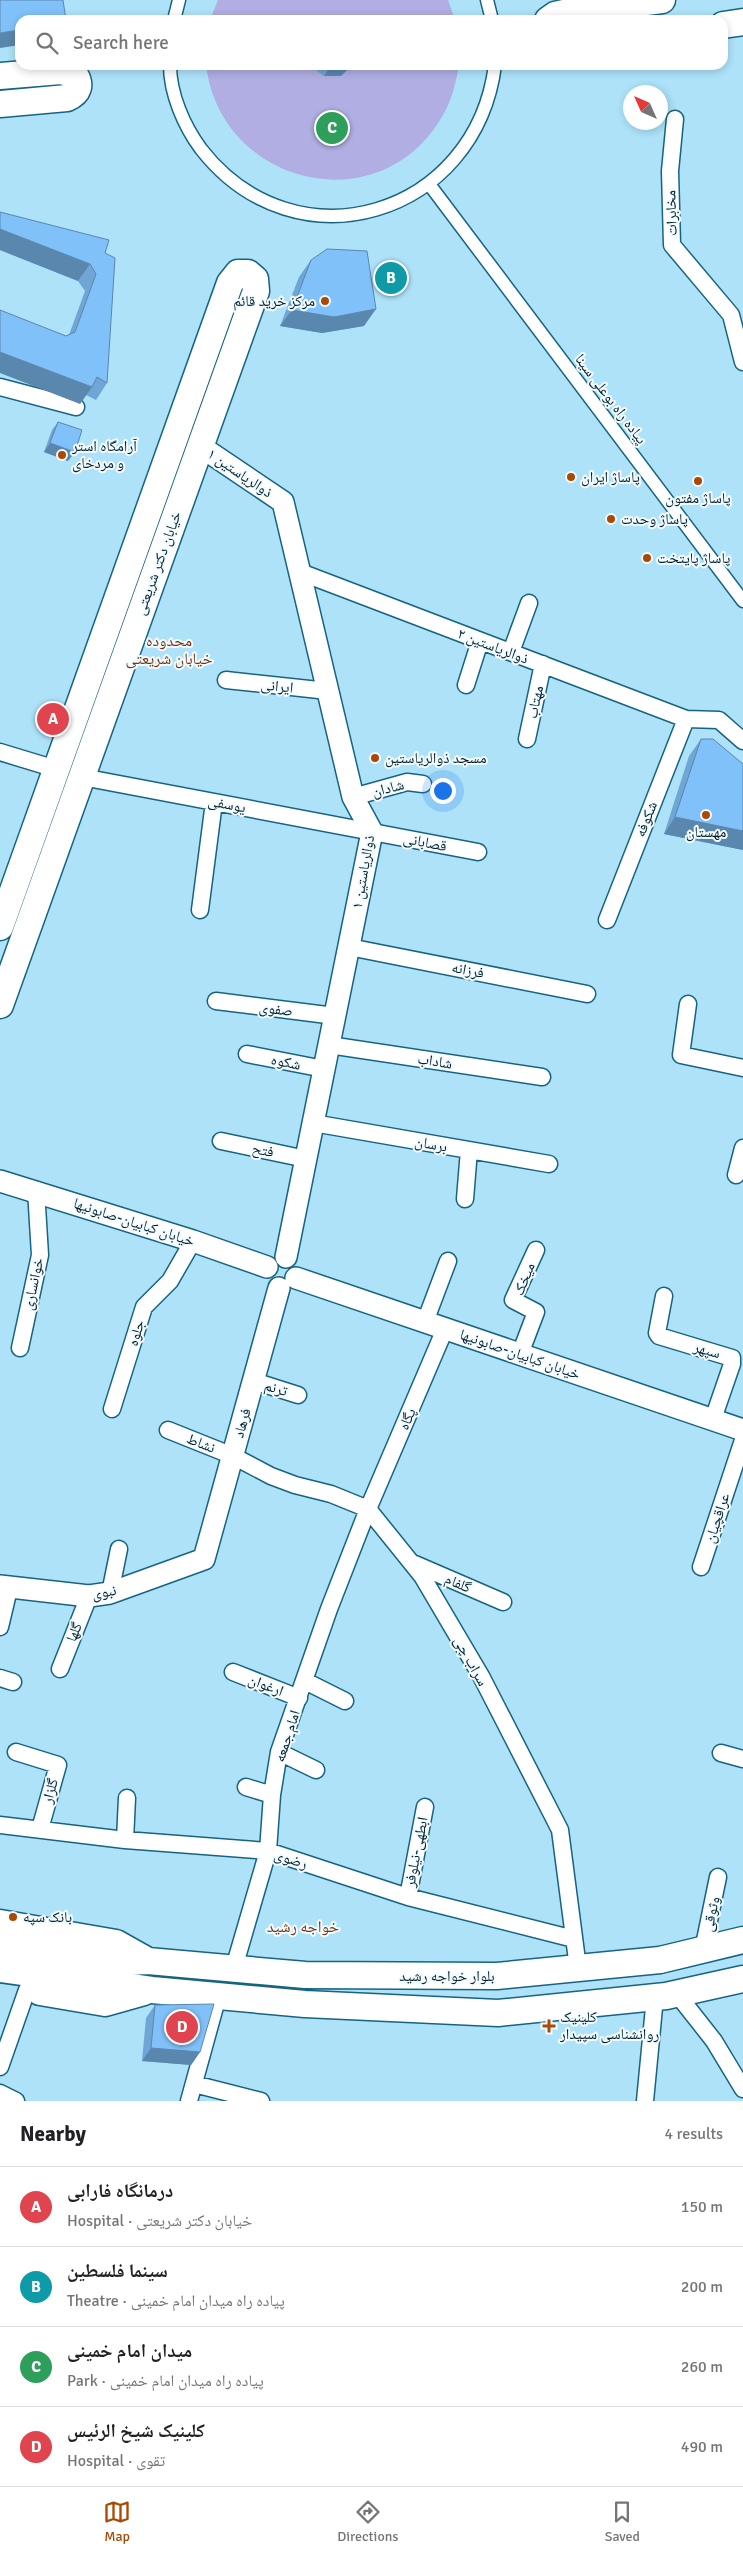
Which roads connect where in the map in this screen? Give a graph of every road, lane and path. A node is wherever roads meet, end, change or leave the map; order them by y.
1 (179, 0) edge
2 (487, 0) edge
3 (662, 0) edge
4 (175, 15) edge
5 (491, 15) edge
6 (564, 15) edge
7 (743, 22) edge
8 (728, 24) edge
9 (171, 70) edge
10 (494, 70) edge
11 (0, 76) edge
12 (0, 104) edge
13 (674, 119) dead end
14 (429, 184) junction
15 (737, 314) edge
16 (743, 362) edge
17 (0, 387) edge
18 (76, 407) dead end
19 (200, 446) junction
20 (160, 477) junction
21 (186, 485) junction
22 (300, 572) junction
23 (743, 600) edge
24 (529, 603) dead end
25 (480, 641) junction
26 (511, 652) junction
27 (542, 664) junction
28 (226, 680) dead end
29 (466, 684) dead end
30 (328, 691) junction
31 (686, 719) junction
32 (527, 739) dead end
33 (743, 741) edge
34 (0, 752) edge
35 (56, 770) junction
36 (82, 777) junction
37 (423, 784) dead end
38 (353, 797) junction
39 (214, 802) junction
40 (372, 832) junction
41 (478, 852) dead end
42 (200, 910) dead end
43 (606, 920) dead end
44 (0, 927) edge
45 (349, 947) junction
46 (587, 994) dead end
47 (216, 1002) dead end
48 (688, 1004) dead end
49 (0, 1005) edge
50 (335, 1016) junction
51 (329, 1045) junction
52 (247, 1054) dead end
53 (743, 1068) edge
54 (324, 1069) junction
55 (542, 1077) dead end
56 (313, 1123) junction
57 (221, 1141) dead end
58 (743, 1148) edge
59 (469, 1150) junction
60 (306, 1159) junction
61 (550, 1164) dead end
62 (736, 1175) dead end
63 (0, 1181) edge
64 (36, 1190) junction
65 (465, 1199) dead end
66 (193, 1241) junction
67 (536, 1250) dead end
68 (286, 1257) junction
69 (448, 1261) dead end
70 (267, 1267) junction
71 (288, 1283) junction
72 (664, 1296) dead end
73 (435, 1325) junction
74 (20, 1348) dead end
75 (520, 1354) junction
76 (254, 1381) junction
77 (298, 1394) dead end
78 (112, 1409) dead end
79 (713, 1419) junction
80 (168, 1430) dead end
81 (743, 1430) edge
82 (743, 1440) edge
83 (233, 1456) junction
84 (368, 1509) junction
85 (119, 1550) dead end
86 (204, 1559) joint
87 (412, 1564) junction
88 (701, 1567) dead end
89 (5, 1587) edge
90 (110, 1593) junction
91 (89, 1596) junction
92 (503, 1602) dead end
93 (0, 1628) edge
94 (60, 1669) dead end
95 (233, 1672) dead end
96 (305, 1682) junction
97 (299, 1698) junction
98 (345, 1700) dead end
99 (16, 1752) dead end
100 (279, 1752) junction
101 (721, 1753) dead end
102 (743, 1759) edge
103 (316, 1770) dead end
104 (246, 1787) dead end
105 (272, 1795) junction
106 (127, 1798) dead end
107 (425, 1807) dead end
108 (0, 1825) edge
109 (40, 1830) junction
110 (125, 1840) junction
111 (268, 1851) junction
112 (718, 1878) dead end
113 (408, 1897) junction
114 (0, 1923) edge
115 (574, 1939) junction
116 (743, 1940) edge
117 (0, 1947) edge
118 (703, 1950) junction
119 (148, 1961) junction
120 (578, 1968) junction
121 (0, 1969) edge
122 (233, 1971) junction
123 (104, 1972) junction
124 (743, 1979) edge
125 (0, 1986) edge
126 (27, 1990) junction
127 (152, 1990) junction
128 (666, 1995) junction
129 (218, 1996) junction
130 (0, 2067) edge
131 (194, 2084) junction
132 (743, 2089) edge
133 (0, 2093) edge
134 (16, 2101) edge
135 (189, 2101) edge
136 (261, 2101) edge
137 (645, 2101) edge

1 - 4 street
2 - 5 street
3 - 6 main road
7 - 8 main road
9 - 14 street
10 - 14 street
11 - 12 main road
13 - 15 street, مخابرات
14 - 23 street, پیاده راه بوعلی سینا
15 - 16 street
17 - 18 street
19 - 20 main road, خیابان دکتر شریعتی
19 - 21 main road, خیابان دکتر شریعتی
19 - 22 street, ذوالریاستین ۱
20 - 21 main road
20 - 35 main road, خیابان دکتر شریعتی
21 - 36 main road, خیابان دکتر شریعتی
22 - 25 street, ذوالریاستین ۲
22 - 30 street, ذوالریاستین ۱
24 - 26 street
25 - 26 street, ذوالریاستین ۲
25 - 29 street
26 - 27 street, ذوالریاستین ۲
27 - 31 street, ذوالریاستین ۲
27 - 32 street, مهتاب
28 - 30 street, ایرانی
30 - 38 street, ذوالریاستین ۱
31 - 33 street, ذوالریاستین ۲
31 - 43 street, شکوفه
34 - 35 street
35 - 44 main road, خیابان دکتر شریعتی
36 - 39 street, یوسفی
36 - 49 main road, خیابان دکتر شریعتی
37 - 38 street, شادان
38 - 40 street, ذوالریاستین ۱
39 - 40 street, یوسفی
39 - 42 street
40 - 41 street, قصابانی
40 - 45 street, ذوالریاستین ۱
45 - 46 street, فرزانه
45 - 50 street, ذوالریاستین ۱
47 - 50 street, صفوی
48 - 53 street
50 - 51 street, ذوالریاستین ۱
51 - 54 street, ذوالریاستین ۱
51 - 55 street, شاداب
52 - 54 street, شکوه
54 - 56 street, ذوالریاستین ۱
56 - 59 street, برسان
56 - 60 street, ذوالریاستین ۱
57 - 60 street, فتح
58 - 62 street
59 - 61 street, برسان
59 - 65 street
60 - 68 street, ذوالریاستین ۱
63 - 64 street, خیابان کبابیان-صابونیها
64 - 66 street, خیابان کبابیان-صابونیها
64 - 74 street, خوانساری
66 - 70 street, خیابان کبابیان-صابونیها
66 - 78 street, جلوه
67 - 75 street, میخک
68 - 70 street
68 - 71 street
69 - 73 street, پگاه
70 - 71 street
71 - 73 street, خیابان کبابیان-صابونیها
71 - 76 street, فرهاد
72 - 79 street, سپهر
73 - 75 street, خیابان کبابیان-صابونیها
73 - 84 street, پگاه
75 - 79 street, خیابان کبابیان-صابونیها
76 - 77 street, ترنم
76 - 83 street, فرهاد
79 - 81 street, خیابان کبابیان-صابونیها
80 - 83 street, نشاط
82 - 88 street, عراقچیان
83 - 84 street, سراب چی
83 - 86 street, فرهاد
84 - 87 street, سراب چی
84 - 96 street, امام جمعه
85 - 90 street
86 - 90 street, نبوی
87 - 92 street, گلفام
87 - 115 street, سراب چی
89 - 91 street, نبوی
89 - 93 street
90 - 91 street, نبوی
91 - 94 street, گلها
95 - 97 street, ارغوان
96 - 97 street, امام جمعه
96 - 98 street
97 - 100 street, امام جمعه
99 - 109 street, گلزار
100 - 103 street
100 - 105 street, امام جمعه
101 - 102 street
104 - 105 street
105 - 111 street, امام جمعه
106 - 110 street
107 - 113 street, ابطهی-نیلوفر
108 - 109 street, رضوی
109 - 110 street, رضوی
110 - 111 street, رضوی
111 - 113 street, رضوی
111 - 122 street, امام جمعه
112 - 118 street, وثوقی
113 - 115 street, رضوی
114 - 119 main road
115 - 120 street, سراب چی
116 - 118 main road, بلوار خواجه رشید
117 - 123 main road
118 - 120 main road, بلوار خواجه رشید
119 - 122 main road, بلوار خواجه رشید
119 - 123 main road
120 - 122 main road, بلوار خواجه رشید
121 - 123 main road
123 - 127 main road
124 - 128 main road
125 - 126 main road
126 - 127 main road
126 - 130 street
127 - 129 main road
128 - 129 main road
128 - 132 street
128 - 137 street
129 - 131 street
131 - 135 street
131 - 136 street
133 - 134 street

